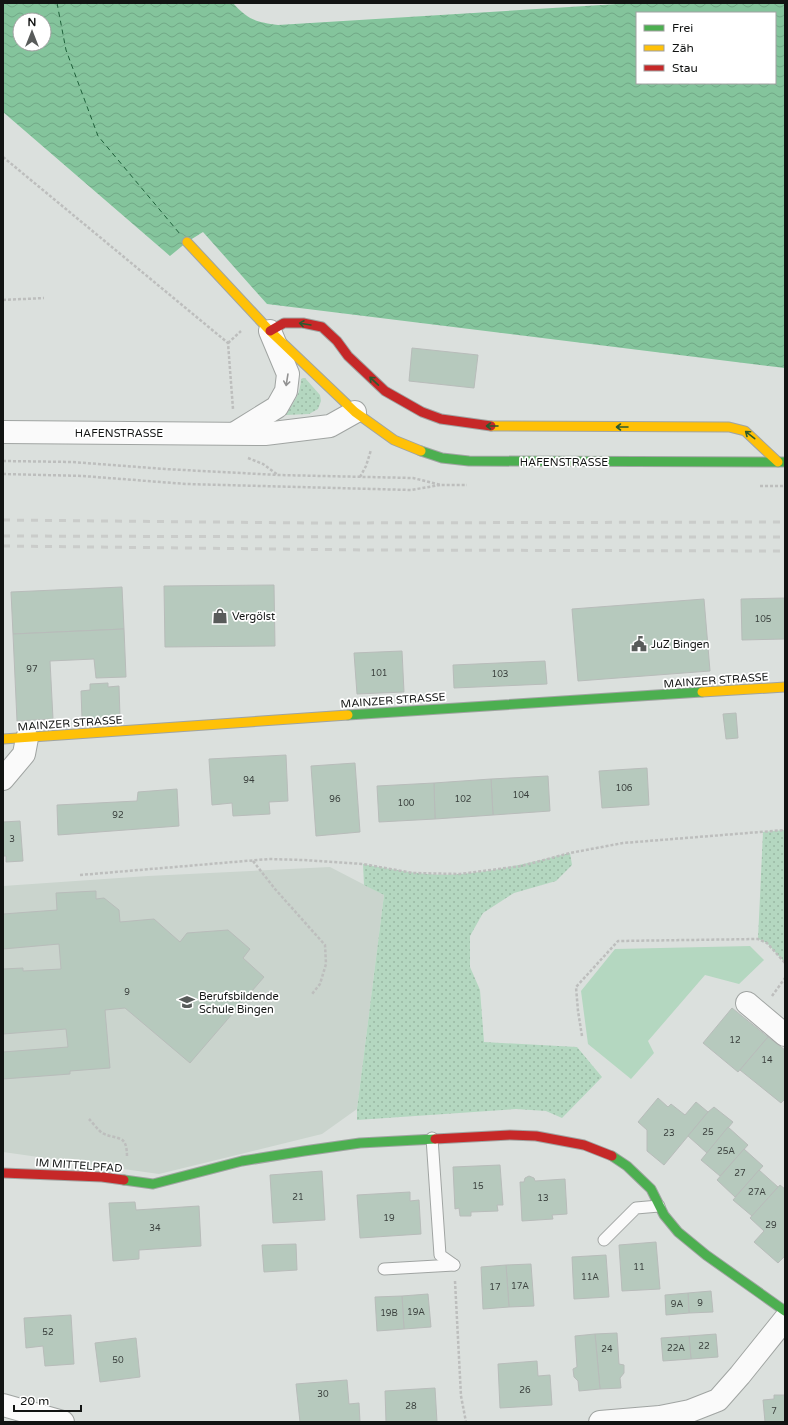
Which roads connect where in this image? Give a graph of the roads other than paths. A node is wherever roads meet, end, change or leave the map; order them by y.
1 (187, 242) dead end
2 (270, 331) junction
3 (355, 412) junction
4 (3, 432) edge
5 (234, 433) junction
6 (782, 462) edge
7 (785, 687) edge
8 (27, 738) junction
9 (3, 739) edge
10 (3, 779) edge
11 (747, 1003) dead end
12 (785, 1035) edge
13 (432, 1138) junction
14 (3, 1173) edge
15 (659, 1206) junction
16 (604, 1240) dead end
17 (384, 1269) dead end
18 (785, 1311) edge
19 (785, 1319) edge
20 (3, 1405) edge
21 (63, 1422) edge
22 (600, 1422) edge

1 - 2 street, HAFENSTRASSE
2 - 3 street, HAFENSTRASSE
2 -> 5 street, HAFENSTRASSE
6 -> 2 street
3 - 5 street, HAFENSTRASSE
3 - 6 street, HAFENSTRASSE
4 - 5 street, HAFENSTRASSE
7 - 8 street, MAINZER STRASSE
8 - 9 street, MAINZER STRASSE
8 - 10 street
11 - 12 street
13 - 14 street, IM MITTELPFAD
13 - 15 street
13 - 17 lane
15 - 16 lane
15 - 18 street
19 - 22 street
20 - 21 street

